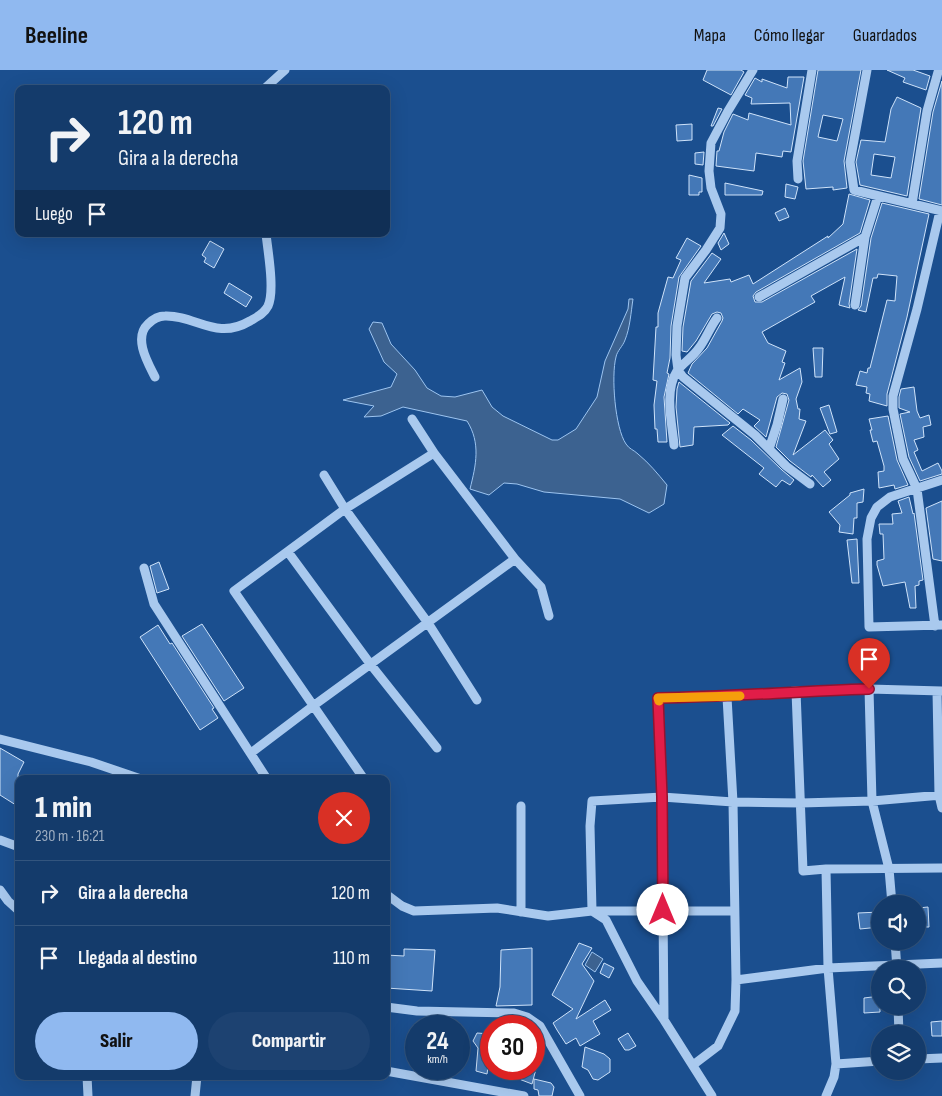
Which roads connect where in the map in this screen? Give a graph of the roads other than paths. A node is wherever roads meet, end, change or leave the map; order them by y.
1 (285, 70) edge
2 (753, 70) edge
3 (812, 70) edge
4 (867, 70) edge
5 (938, 71) edge
6 (268, 85) edge
7 (798, 179) dead end
8 (878, 196) junction
9 (912, 204) junction
10 (941, 211) edge
11 (865, 236) junction
12 (266, 237) edge
13 (759, 297) dead end
14 (855, 305) dead end
15 (717, 318) dead end
16 (678, 370) junction
17 (156, 377) dead end
18 (783, 399) dead end
19 (412, 419) dead end
20 (674, 445) dead end
21 (769, 449) junction
22 (434, 453) junction
23 (324, 475) dead end
24 (942, 480) edge
25 (810, 484) dead end
26 (916, 489) junction
27 (345, 509) junction
28 (288, 552) junction
29 (515, 559) junction
30 (144, 568) dead end
31 (549, 616) dead end
32 (428, 623) junction
33 (939, 625) edge
34 (371, 665) junction
35 (869, 689) junction
36 (940, 691) edge
37 (796, 692) junction
38 (727, 697) junction
39 (477, 700) dead end
40 (313, 706) junction
41 (0, 739) edge
42 (437, 748) dead end
43 (251, 753) junction
44 (129, 775) edge
45 (265, 775) edge
46 (361, 775) edge
47 (940, 795) edge
48 (662, 797) junction
49 (872, 801) junction
50 (732, 802) junction
51 (801, 803) junction
52 (521, 806) dead end
53 (942, 808) edge
54 (0, 840) edge
55 (15, 846) edge
56 (942, 868) edge
57 (826, 869) junction
58 (889, 869) junction
59 (0, 890) edge
60 (891, 895) edge
61 (390, 897) edge
62 (15, 907) edge
63 (592, 910) junction
64 (663, 910) junction
65 (734, 911) junction
66 (521, 912) junction
67 (942, 963) edge
68 (926, 964) edge
69 (871, 967) edge
70 (828, 968) junction
71 (736, 980) junction
72 (390, 1008) edge
73 (664, 1020) junction
74 (942, 1058) edge
75 (926, 1059) edge
76 (871, 1062) edge
77 (836, 1064) junction
78 (693, 1065) junction
79 (390, 1072) edge
80 (87, 1080) edge
81 (197, 1080) edge
82 (88, 1096) edge
83 (195, 1096) edge
84 (524, 1096) edge
85 (580, 1096) edge
86 (712, 1096) edge
87 (826, 1096) edge

1 - 6 street
2 - 16 street
3 - 7 street
4 - 8 street
5 - 9 street
8 - 9 street
8 - 11 street
9 - 10 street
10 - 26 street
11 - 13 street
11 - 14 street
12 - 17 street
15 - 16 street
16 - 20 street
16 - 21 street
18 - 21 street
19 - 22 street
21 - 25 street
22 - 27 street
22 - 29 street
23 - 27 street
24 - 26 street
26 - 33 street
26 - 33 street
27 - 28 street
27 - 32 street
28 - 34 street
28 - 40 street
29 - 31 street
29 - 32 street
30 - 43 street
32 - 34 street
32 - 39 street
34 - 40 street
34 - 42 street
35 - 36 street
35 - 37 street
35 - 49 street
36 - 47 street
37 - 38 street
37 - 51 street
38 - 48 street
38 - 50 street
40 - 43 street
40 - 46 street
41 - 44 street
43 - 45 street
47 - 49 street
47 - 53 street
48 - 50 street
48 - 63 street
48 - 64 street
49 - 51 street
49 - 58 street
50 - 51 street
50 - 65 street
51 - 57 street
52 - 66 street
54 - 55 street
56 - 58 street
57 - 58 street
57 - 70 street
58 - 60 street
59 - 62 street
61 - 66 street
63 - 64 street
63 - 66 street
63 - 73 street
64 - 65 street
64 - 73 street
65 - 71 street
67 - 68 street
69 - 70 street
70 - 71 street
70 - 77 street
71 - 78 street
72 - 85 street
73 - 78 street
74 - 75 street
76 - 77 street
77 - 87 street
78 - 86 street
79 - 84 street
80 - 82 street
81 - 83 street

